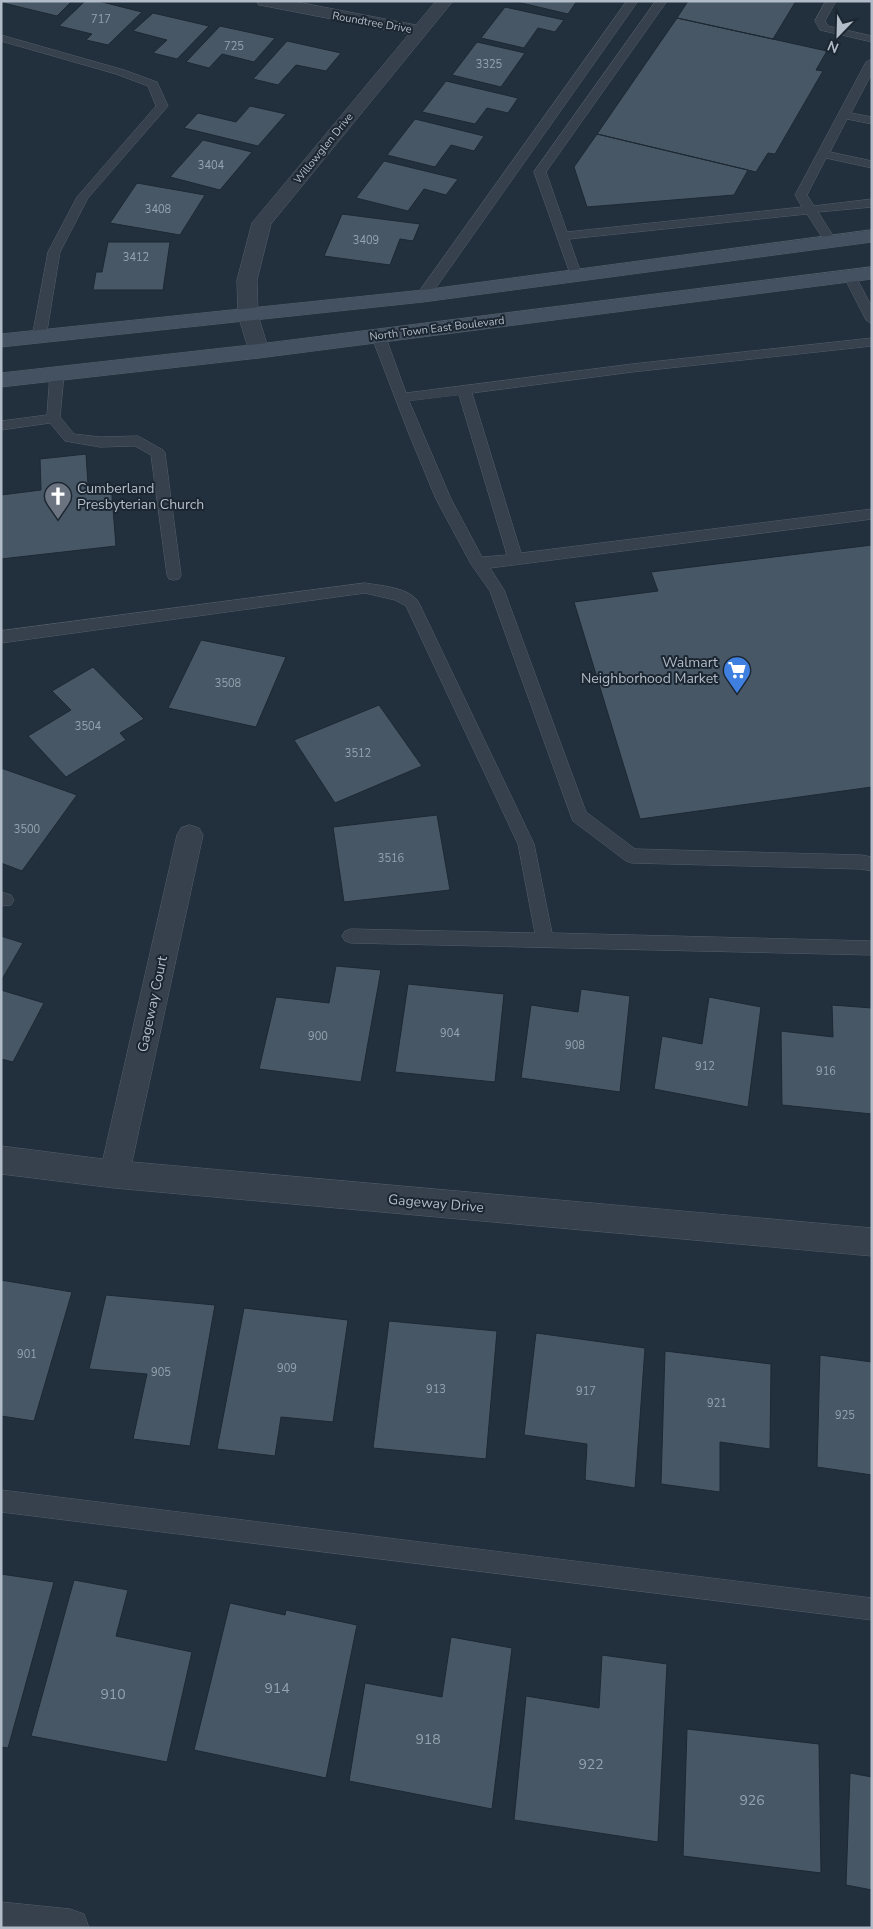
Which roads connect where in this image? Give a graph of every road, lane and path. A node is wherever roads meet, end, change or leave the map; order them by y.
1 (265, 1) edge
2 (445, 1) edge
3 (633, 1) edge
4 (662, 1) edge
5 (831, 1) edge
6 (285, 4) edge
7 (420, 31) junction
8 (1, 38) edge
9 (872, 39) edge
10 (872, 62) edge
11 (867, 79) edge
12 (844, 115) junction
13 (872, 121) edge
14 (823, 154) junction
15 (872, 165) edge
16 (872, 203) edge
17 (810, 209) junction
18 (562, 236) junction
19 (872, 236) edge
20 (831, 242) junction
21 (872, 272) edge
22 (850, 275) junction
23 (576, 276) junction
24 (423, 296) junction
25 (248, 315) junction
26 (872, 320) edge
27 (378, 335) junction
28 (40, 337) junction
29 (1, 342) edge
30 (872, 342) edge
31 (259, 350) junction
32 (57, 374) junction
33 (1, 380) edge
34 (464, 390) junction
35 (401, 398) junction
36 (53, 418) junction
37 (1, 426) edge
38 (872, 514) edge
39 (515, 559) junction
40 (478, 564) junction
41 (174, 575) dead end
42 (1, 637) edge
43 (190, 835) dead end
44 (872, 864) edge
45 (351, 936) dead end
46 (544, 940) junction
47 (872, 948) edge
48 (1, 1160) edge
49 (114, 1174) junction
50 (872, 1242) edge
51 (1, 1501) edge
52 (872, 1609) edge
53 (1, 1921) edge
54 (70, 1928) edge

1 - 6 street, Roundtree Drive
2 - 7 street, Willowglen Drive
3 - 24 lane
4 - 18 lane
5 - 9 lane
6 - 7 street, Roundtree Drive
7 - 25 street, Willowglen Drive
8 - 28 lane
10 - 11 lane
11 - 12 lane
12 - 13 lane
12 - 14 lane
14 - 15 lane
14 - 17 lane
16 - 17 lane
17 - 18 lane
17 - 20 lane
18 - 23 lane
19 - 20 main road
20 - 22 main road
20 - 23 main road
21 - 22 main road, North Town East Boulevard
22 - 26 lane
22 - 27 main road, North Town East Boulevard
23 - 24 main road
24 - 25 main road
25 - 28 main road
25 - 31 street, Willowglen Drive
27 - 31 main road, North Town East Boulevard
27 - 35 lane
28 - 29 main road
30 - 34 lane
31 - 32 main road, North Town East Boulevard
32 - 33 main road, North Town East Boulevard
32 - 36 lane
34 - 35 lane
34 - 39 lane
35 - 40 lane
36 - 37 lane
36 - 41 lane
38 - 39 lane
39 - 40 lane
40 - 44 lane
42 - 46 lane
43 - 49 street, Gageway Court
45 - 46 lane
46 - 47 lane
48 - 49 street, Gageway Drive
49 - 50 street, Gageway Drive
51 - 52 lane
53 - 54 street

